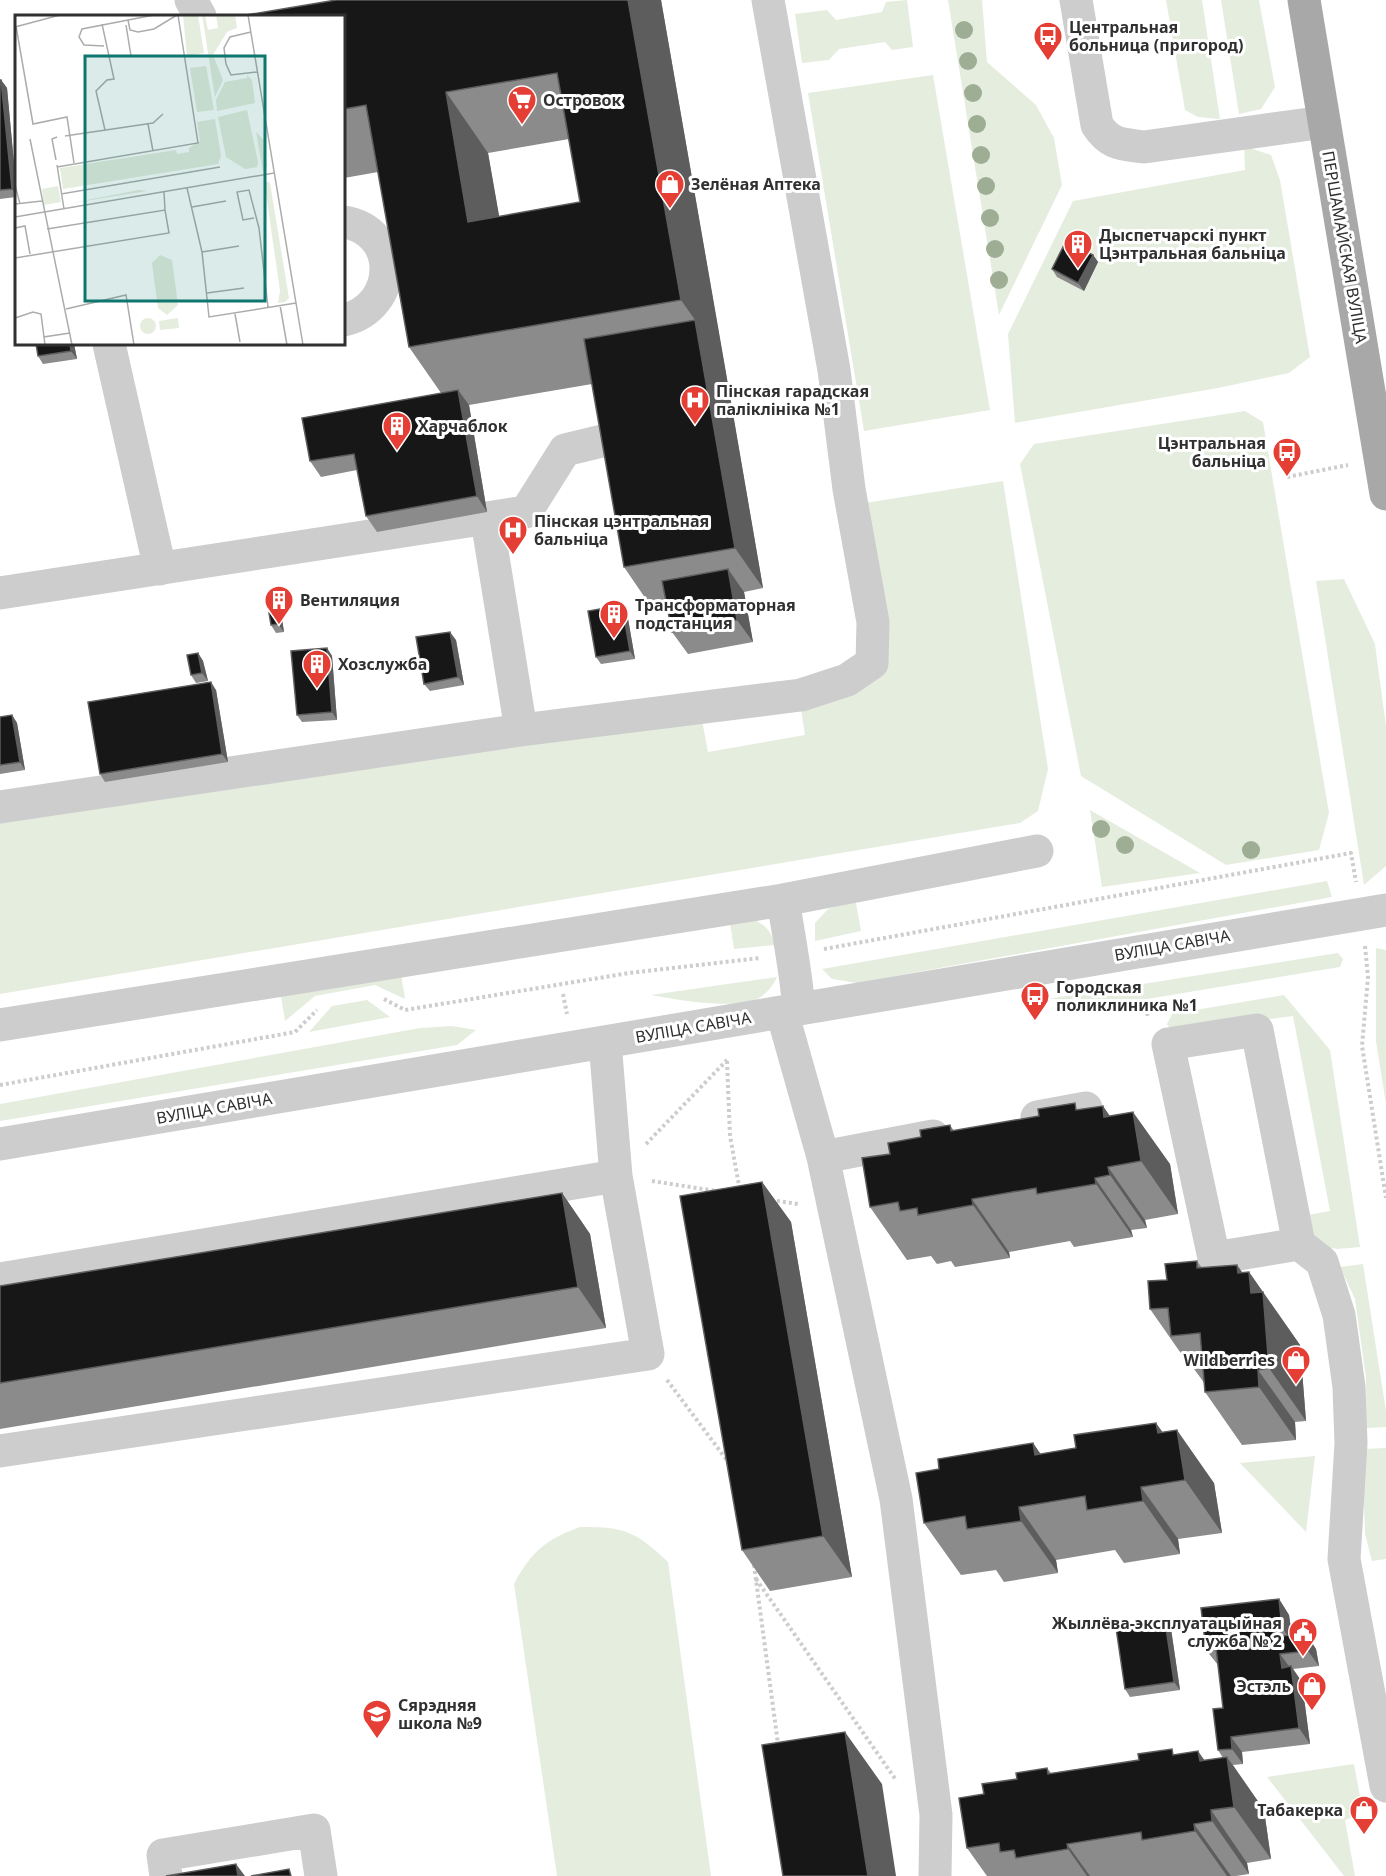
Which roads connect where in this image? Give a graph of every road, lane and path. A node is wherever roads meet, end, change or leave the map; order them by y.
1 (191, 0) edge
2 (768, 0) edge
3 (1076, 0) edge
4 (1304, 0) edge
5 (199, 15) edge
6 (1324, 122) junction
7 (345, 222) edge
8 (345, 320) edge
9 (109, 345) edge
10 (602, 441) edge
11 (1380, 458) junction
12 (1287, 477) dead end
13 (1386, 494) edge
14 (488, 520) junction
15 (160, 569) junction
16 (0, 593) edge
17 (521, 730) junction
18 (0, 807) edge
19 (1037, 851) dead end
20 (783, 900) junction
21 (1374, 912) edge
22 (791, 954) junction
23 (378, 997) dead end
24 (324, 1002) dead end
25 (790, 1010) junction
26 (0, 1025) edge
27 (605, 1042) junction
28 (0, 1085) edge
29 (1086, 1108) edge
30 (1006, 1123) edge
31 (960, 1131) edge
32 (0, 1144) edge
33 (823, 1157) junction
34 (616, 1176) junction
35 (719, 1192) edge
36 (730, 1193) edge
37 (763, 1198) edge
38 (1386, 1198) edge
39 (798, 1204) dead end
40 (1299, 1244) junction
41 (0, 1279) edge
42 (648, 1354) junction
43 (0, 1451) edge
44 (734, 1471) edge
45 (931, 1494) edge
46 (896, 1499) junction
47 (753, 1556) edge
48 (756, 1578) junction
49 (779, 1750) edge
50 (898, 1784) dead end
51 (1386, 1786) edge
52 (971, 1810) edge
53 (936, 1815) junction
54 (166, 1876) edge
55 (321, 1876) edge
56 (935, 1876) edge

1 - 5 street
2 - 17 street
3 - 6 street
4 - 6 main road, ПЕРШАМАЙСКАЯ ВУЛІЦА
6 - 11 main road, ПЕРШАМАЙСКАЯ ВУЛІЦА
7 - 8 street
9 - 15 street
10 - 14 street
11 - 12 path
11 - 13 main road, ПЕРШАМАЙСКАЯ ВУЛІЦА
14 - 15 street
14 - 17 street
15 - 16 street
17 - 18 street
19 - 20 street
20 - 22 street
20 - 26 street
21 - 22 path
21 - 25 street, ВУЛІЦА САВІЧА
21 - 38 path
22 - 23 path
22 - 25 street
24 - 28 path
25 - 27 street, ВУЛІЦА САВІЧА
25 - 33 street
27 - 32 street, ВУЛІЦА САВІЧА
27 - 34 street
29 - 30 street
31 - 33 street
33 - 46 street
34 - 35 path
34 - 36 path
34 - 41 street
34 - 42 street
37 - 39 path
40 - 40 street
40 - 51 street
42 - 43 street
42 - 44 path
45 - 46 street
46 - 53 street
47 - 48 path
48 - 49 path
48 - 50 path
52 - 53 street
53 - 56 street
54 - 55 street

